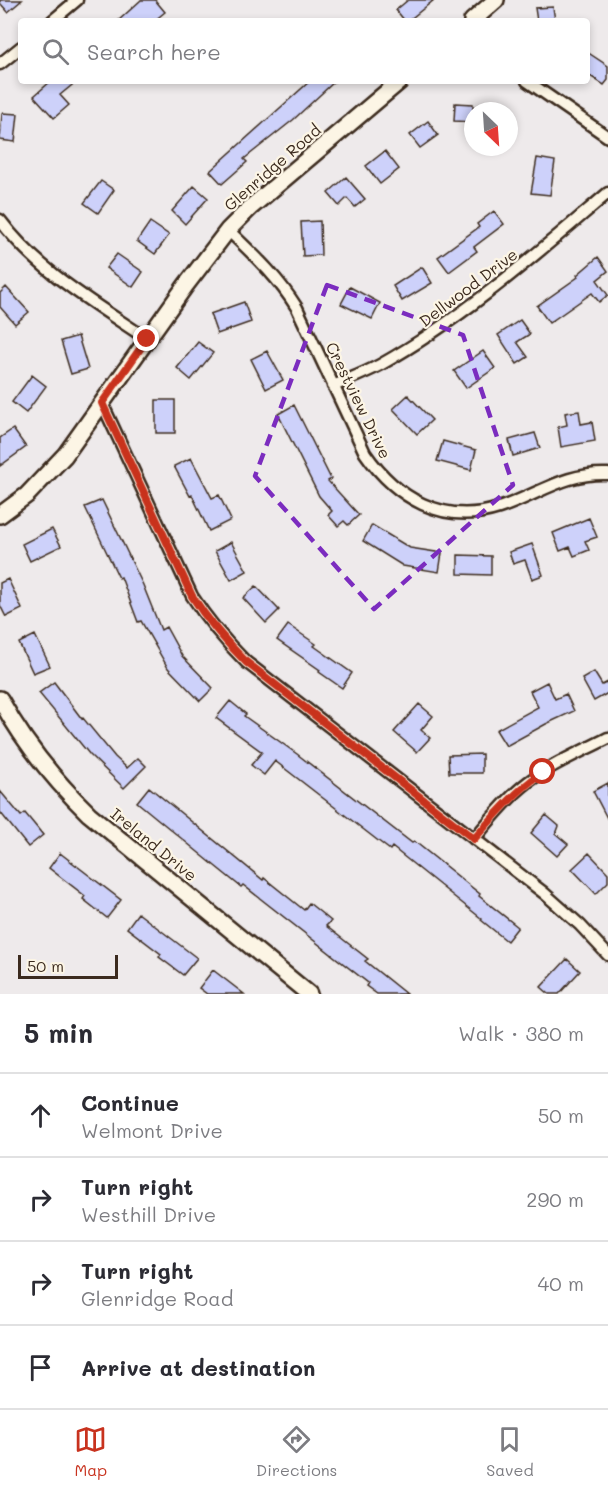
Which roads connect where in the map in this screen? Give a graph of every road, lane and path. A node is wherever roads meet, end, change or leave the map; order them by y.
1 (77, 0) edge
2 (496, 0) edge
3 (56, 18) edge
4 (475, 18) edge
5 (18, 49) edge
6 (0, 64) edge
7 (396, 84) edge
8 (531, 84) edge
9 (608, 137) edge
10 (608, 192) edge
11 (0, 220) edge
12 (228, 230) junction
13 (147, 339) junction
14 (333, 386) junction
15 (102, 403) junction
16 (608, 474) edge
17 (0, 514) edge
18 (0, 699) edge
19 (608, 738) edge
20 (474, 839) junction
21 (608, 955) edge
22 (309, 994) edge

1 - 3 street
2 - 4 street
5 - 6 street
7 - 12 street, Glenridge Road
8 - 9 street
10 - 14 street, Dellwood Drive
11 - 13 street
12 - 13 street, Glenridge Road
12 - 14 street, Crestview Drive
13 - 15 street, Glenridge Road
14 - 16 street, Crestview Drive
15 - 17 street, Glenridge Road
15 - 20 street
18 - 22 street, Ireland Drive
19 - 20 street
20 - 21 street

